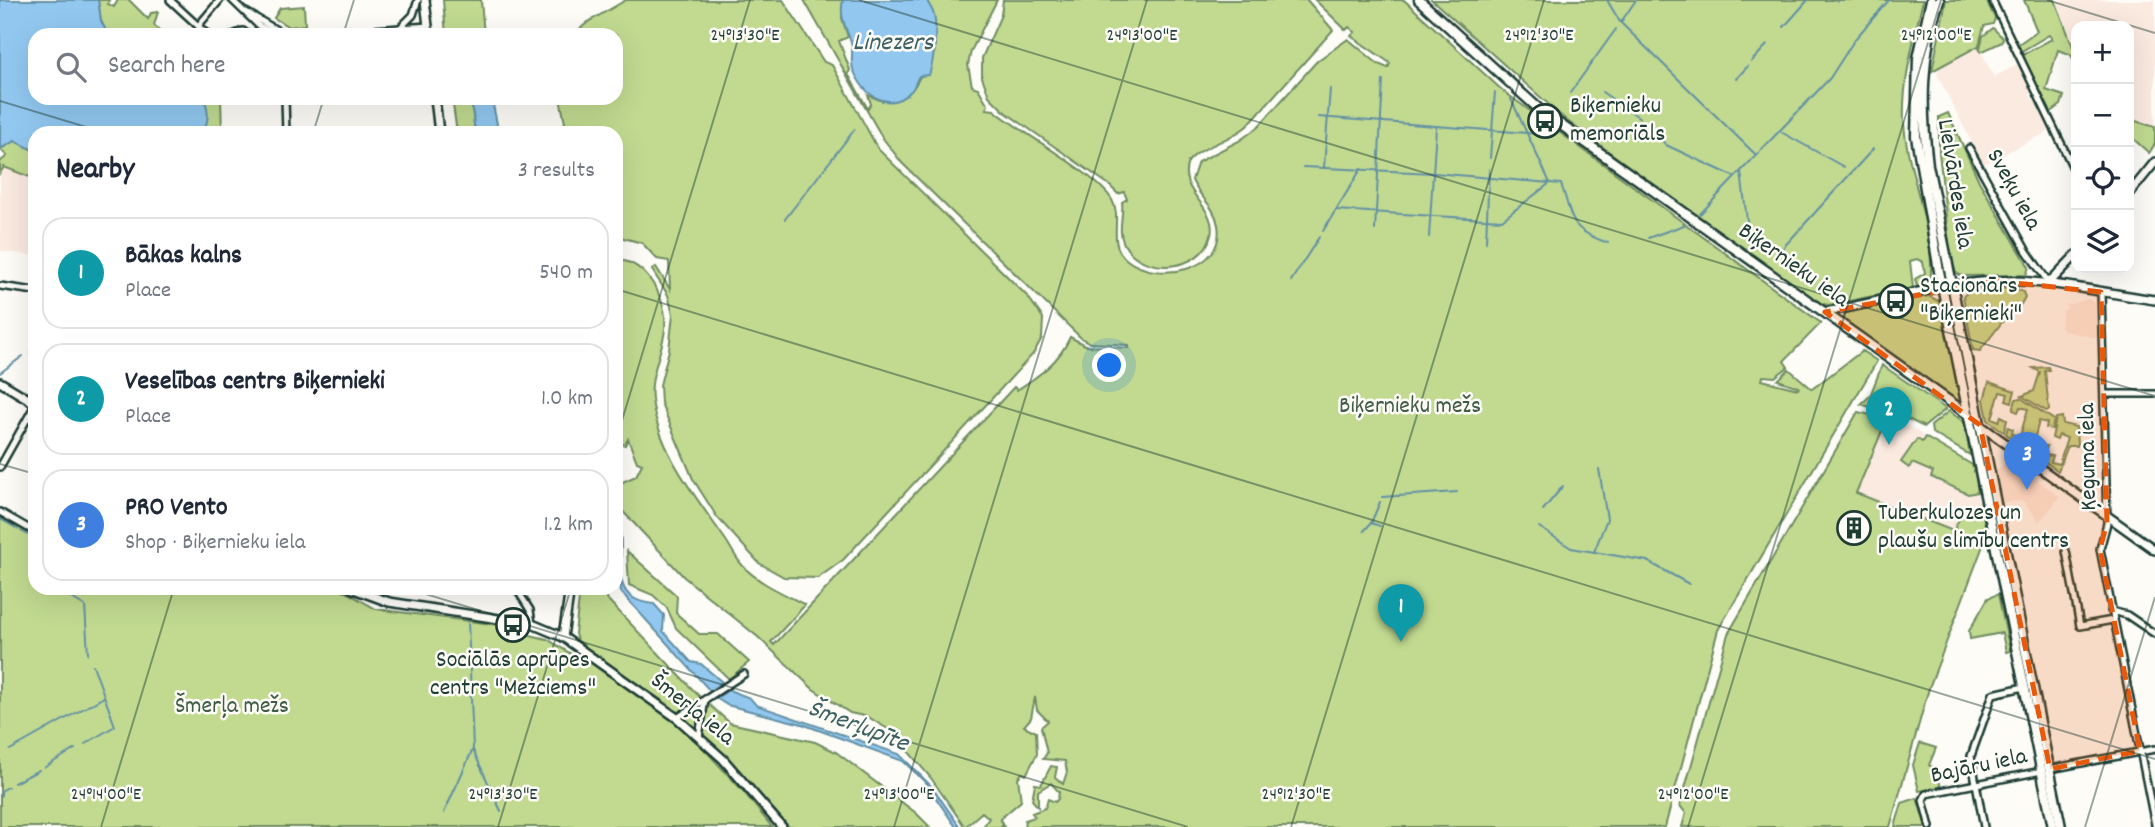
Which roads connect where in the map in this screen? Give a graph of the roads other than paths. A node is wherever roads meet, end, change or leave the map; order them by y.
1 (170, 0) edge
2 (220, 0) edge
3 (232, 0) edge
4 (418, 0) edge
5 (425, 0) edge
6 (1419, 0) edge
7 (1931, 0) edge
8 (1940, 0) edge
9 (1992, 0) edge
10 (246, 12) junction
11 (198, 26) joint
12 (428, 26) joint
13 (263, 28) edge
14 (274, 28) edge
15 (400, 28) joint
16 (285, 105) edge
17 (436, 105) edge
18 (286, 126) edge
19 (438, 126) edge
20 (1969, 148) dead end
21 (2155, 162) edge
22 (2071, 163) edge
23 (2134, 188) edge
24 (2071, 261) edge
25 (2049, 283) junction
26 (1948, 285) junction
27 (0, 286) edge
28 (28, 290) edge
29 (2101, 292) junction
30 (2155, 300) edge
31 (1825, 312) junction
32 (0, 382) edge
33 (2105, 394) junction
34 (2155, 394) edge
35 (28, 400) edge
36 (1971, 416) junction
37 (28, 417) edge
38 (1980, 425) junction
39 (0, 467) edge
40 (1991, 499) junction
41 (0, 512) edge
42 (2107, 517) junction
43 (28, 528) edge
44 (2155, 550) edge
45 (2066, 551) dead end
46 (370, 595) edge
47 (520, 595) edge
48 (569, 595) edge
49 (2111, 611) junction
50 (2113, 620) junction
51 (531, 624) junction
52 (2155, 634) edge
53 (563, 637) junction
54 (744, 674) dead end
55 (2028, 686) junction
56 (705, 699) junction
57 (677, 718) junction
58 (699, 737) junction
59 (2155, 749) edge
60 (2140, 751) junction
61 (2046, 770) junction
62 (1975, 783) junction
63 (2155, 825) edge
64 (782, 827) edge
65 (1930, 827) edge
66 (1984, 827) edge
67 (2053, 827) edge
68 (2061, 827) edge

1 - 11 street
2 - 11 street
3 - 10 street
4 - 15 street
5 - 12 street
6 - 31 main road, Biķernieku iela
7 - 26 main road, Lielvārdes iela
8 - 26 main road, Lielvārdes iela
9 - 22 street
10 - 13 street
10 - 14 street
12 - 15 street
16 - 18 street
17 - 19 street
20 - 25 street, Sveķu iela
21 - 23 street
24 - 25 street
25 - 26 street
25 - 29 street
26 - 31 street
26 - 36 main road, Lielvārdes iela
26 - 38 main road, Lielvārdes iela
27 - 28 street
29 - 30 street
29 - 33 street, Ķeguma iela
31 - 36 main road, Biķernieku iela
32 - 35 street
33 - 34 street
33 - 42 street, Ķeguma iela
36 - 38 main road, Biķernieku iela
36 - 40 main road, Lielvārdes iela
37 - 39 street
38 - 40 main road, Lielvārdes iela
38 - 42 street, Biķernieku iela
40 - 55 main road, Lielvārdes iela
41 - 43 street
42 - 44 street, Biķernieku iela
42 - 49 street, Ķeguma iela
45 - 50 street
46 - 51 street, Šmerļa iela
47 - 51 street
48 - 53 street
49 - 50 street, Ķeguma iela
49 - 52 street
50 - 60 street, Ķeguma iela
51 - 53 street, Šmerļa iela
53 - 57 street, Šmerļa iela
54 - 56 street
55 - 61 main road, Lielvārdes iela
55 - 62 street
56 - 57 street
56 - 58 street
57 - 58 street, Šmerļa iela
58 - 64 street, Šmerļa iela
59 - 60 street, Bajāru iela
60 - 61 street, Bajāru iela
60 - 63 street, Ķeguma iela
61 - 62 street, Bajāru iela
61 - 67 main road, Lielvārdes iela
61 - 68 main road, Lielvārdes iela
62 - 65 street, Bajāru iela
62 - 66 street

